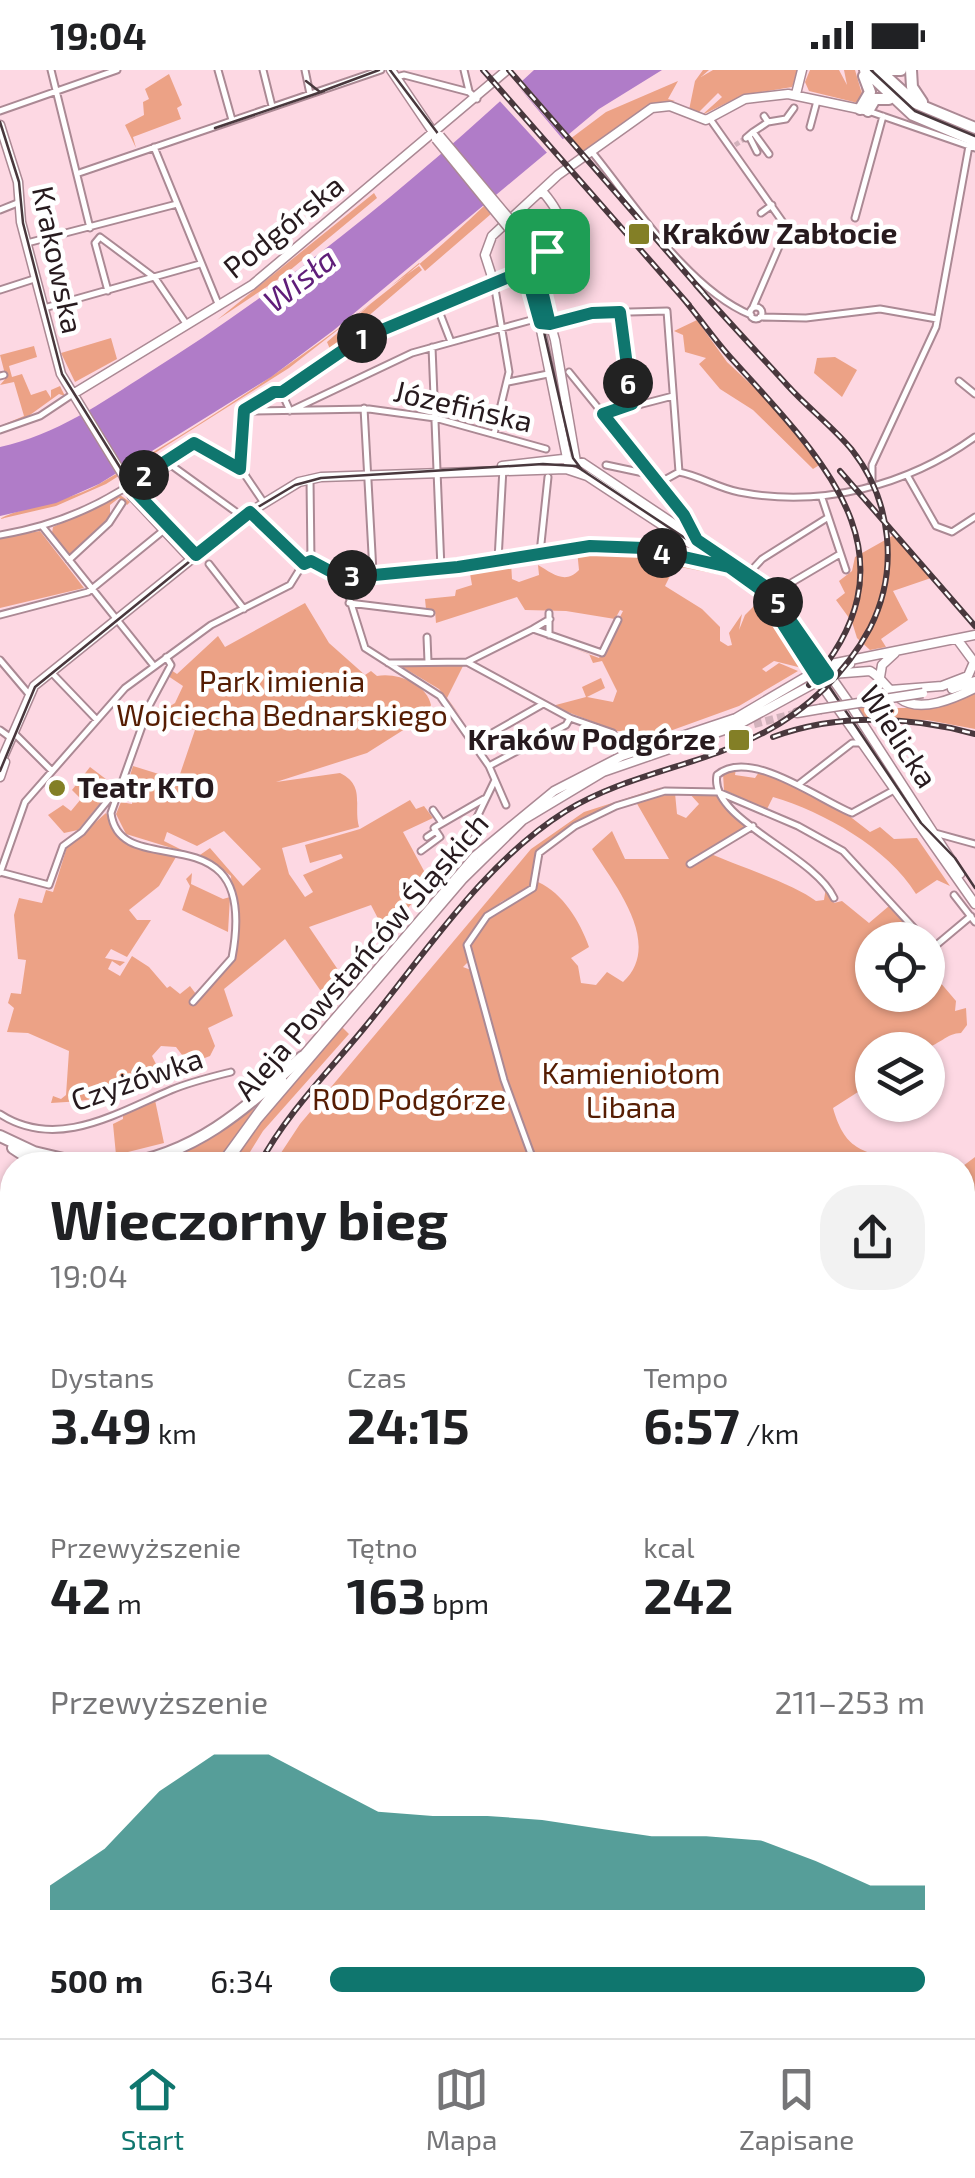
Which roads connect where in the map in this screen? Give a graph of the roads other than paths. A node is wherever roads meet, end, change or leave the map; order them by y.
1 (51, 70) edge
2 (117, 70) edge
3 (218, 70) edge
4 (263, 70) edge
5 (305, 70) edge
6 (381, 70) edge
7 (464, 70) edge
8 (507, 70) edge
9 (802, 70) edge
10 (864, 70) edge
11 (882, 70) edge
12 (901, 70) edge
13 (911, 70) edge
14 (101, 73) edge
15 (393, 74) edge
16 (57, 90) junction
17 (310, 94) junction
18 (473, 95) junction
19 (817, 98) junction
20 (796, 99) junction
21 (896, 103) junction
22 (272, 106) junction
23 (0, 110) edge
24 (864, 110) junction
25 (883, 116) junction
26 (943, 116) junction
27 (710, 119) junction
28 (232, 120) junction
29 (0, 125) edge
30 (810, 127) dead end
31 (975, 128) edge
32 (749, 135) junction
33 (437, 136) junction
34 (973, 145) edge
35 (154, 147) junction
36 (590, 150) junction
37 (11, 161) junction
38 (0, 165) edge
39 (80, 173) junction
40 (543, 192) junction
41 (20, 202) junction
42 (177, 204) junction
43 (772, 205) junction
44 (0, 210) edge
45 (761, 213) dead end
46 (855, 218) dead end
47 (90, 228) junction
48 (561, 231) junction
49 (516, 232) junction
50 (27, 243) junction
51 (201, 264) junction
52 (511, 276) junction
53 (37, 278) junction
54 (154, 278) junction
55 (494, 283) junction
56 (536, 287) junction
57 (0, 290) edge
58 (108, 291) junction
59 (219, 306) junction
60 (436, 306) junction
61 (44, 308) junction
62 (620, 312) junction
63 (756, 312) junction
64 (536, 318) junction
65 (938, 319) junction
66 (185, 322) junction
67 (550, 324) junction
68 (504, 328) junction
69 (451, 342) junction
70 (432, 347) junction
71 (570, 372) dead end
72 (548, 374) junction
73 (508, 382) junction
74 (959, 382) dead end
75 (282, 392) junction
76 (975, 394) edge
77 (673, 396) junction
78 (75, 398) junction
79 (632, 404) junction
80 (364, 408) junction
81 (290, 411) junction
82 (251, 412) dead end
83 (603, 414) junction
84 (435, 418) junction
85 (0, 430) edge
86 (494, 434) junction
87 (975, 437) edge
88 (546, 450) dead end
89 (566, 459) junction
90 (577, 461) junction
91 (606, 464) dead end
92 (499, 468) junction
93 (240, 469) junction
94 (570, 469) junction
95 (438, 472) junction
96 (679, 472) junction
97 (369, 475) junction
98 (653, 475) junction
99 (907, 475) junction
100 (548, 477) dead end
101 (310, 478) junction
102 (128, 482) junction
103 (659, 483) junction
104 (872, 484) junction
105 (822, 498) junction
106 (122, 502) dead end
107 (264, 503) junction
108 (680, 510) junction
109 (246, 515) junction
110 (827, 518) junction
111 (975, 518) edge
112 (42, 526) junction
113 (164, 530) junction
114 (678, 530) junction
115 (0, 535) edge
116 (697, 540) junction
117 (540, 553) junction
118 (840, 554) junction
119 (196, 555) junction
120 (69, 560) junction
121 (498, 560) junction
122 (311, 561) junction
123 (209, 564) dead end
124 (304, 564) junction
125 (729, 567) junction
126 (441, 569) junction
127 (846, 570) dead end
128 (374, 572) junction
129 (749, 573) junction
130 (343, 578) junction
131 (92, 590) junction
132 (772, 594) junction
133 (349, 603) junction
134 (244, 608) junction
135 (432, 613) dead end
136 (0, 614) edge
137 (116, 619) junction
138 (618, 620) dead end
139 (533, 629) junction
140 (975, 634) edge
141 (550, 636) junction
142 (427, 637) dead end
143 (957, 639) junction
144 (899, 651) junction
145 (166, 657) junction
146 (0, 660) edge
147 (428, 662) junction
148 (467, 662) junction
149 (387, 664) junction
150 (154, 666) junction
151 (825, 670) junction
152 (51, 672) junction
153 (851, 672) junction
154 (815, 676) junction
155 (880, 678) junction
156 (975, 685) edge
157 (890, 690) junction
158 (28, 693) junction
159 (846, 696) junction
160 (543, 704) junction
161 (797, 713) tunnel mouth
162 (570, 718) junction
163 (98, 720) junction
164 (754, 724) tunnel mouth
165 (0, 730) edge
166 (12, 735) junction
167 (709, 737) junction
168 (480, 740) dead end
169 (608, 744) dead end
170 (866, 746) junction
171 (0, 764) edge
172 (489, 766) junction
173 (52, 772) junction
174 (0, 777) edge
175 (496, 780) junction
176 (122, 782) junction
177 (798, 784) junction
178 (894, 790) junction
179 (718, 792) junction
180 (484, 799) junction
181 (506, 805) dead end
182 (100, 810) junction
183 (433, 810) dead end
184 (112, 813) junction
185 (442, 823) junction
186 (753, 826) junction
187 (919, 827) junction
188 (433, 828) junction
189 (933, 834) junction
190 (427, 836) dead end
191 (466, 840) dead end
192 (975, 844) edge
193 (421, 850) dead end
194 (690, 864) dead end
195 (0, 873) edge
196 (954, 895) dead end
197 (834, 898) dead end
198 (975, 900) edge
199 (973, 919) edge
200 (907, 922) edge
201 (945, 936) edge
202 (193, 1002) dead end
203 (302, 1057) junction
204 (232, 1072) dead end
205 (0, 1114) edge
206 (0, 1137) edge
207 (21, 1152) edge
208 (34, 1152) edge
209 (173, 1152) edge
210 (231, 1152) edge
211 (234, 1152) edge
212 (530, 1152) edge

1 - 16 street
2 - 14 street
3 - 28 street
4 - 22 street
5 - 17 street
6 - 17 street
7 - 18 street
8 - 18 street, Podgórska
9 - 20 street
10 - 21 main road
10 - 24 main road
11 - 12 main road
11 - 26 main road
13 - 26 main road
14 - 16 street
15 - 18 street
15 - 33 street
16 - 23 street
16 - 39 street
17 - 22 street
18 - 33 street, Podgórska
19 - 20 street
19 - 24 street
19 - 30 street
20 - 27 street
20 - 32 street
21 - 24 main road
21 - 34 main road
22 - 28 street
24 - 25 street
25 - 34 street
25 - 46 street
26 - 31 main road
27 - 36 street
27 - 43 street
28 - 35 street
29 - 37 street, Krakowska
32 - 32 street
33 - 49 street, bridge
33 - 59 street, Podgórska
34 - 65 street
35 - 39 street
35 - 42 street
36 - 40 street
36 - 63 street
37 - 38 street
37 - 41 street, Krakowska
39 - 47 street
40 - 48 street
40 - 55 street
41 - 44 street
41 - 50 street, Krakowska
42 - 47 street
42 - 51 street
43 - 45 street
43 - 63 street
47 - 50 street
48 - 49 street
48 - 56 street
49 - 52 street
49 - 56 street
50 - 53 street, Krakowska
51 - 54 street
51 - 59 street
52 - 55 street
52 - 56 street
53 - 57 street
53 - 61 street, Krakowska
54 - 58 street
54 - 58 street
54 - 66 street
55 - 60 street
55 - 68 street
56 - 64 street
56 - 67 street
58 - 61 street
59 - 66 street, Podgórska
60 - 69 street
60 - 75 street
61 - 78 street, Krakowska
62 - 67 street
62 - 77 street
62 - 79 street
63 - 65 street
64 - 67 street
64 - 68 street
64 - 72 street
65 - 104 street
66 - 78 street, Podgórska
67 - 90 street
68 - 69 street
68 - 73 street
69 - 70 street
70 - 81 street
70 - 84 street
71 - 83 street
72 - 73 street
72 - 89 street
73 - 86 street
74 - 76 street
75 - 81 street
75 - 93 street
77 - 79 street
77 - 96 street
78 - 85 street
78 - 102 street, Krakowska
79 - 83 street
80 - 81 street, Józefińska
80 - 84 street, Józefińska
80 - 97 street
81 - 82 street, Józefińska
83 - 98 street
84 - 86 street, Józefińska
84 - 95 street
86 - 88 street, Józefińska
87 - 99 street
89 - 90 street
89 - 92 street
89 - 94 street
90 - 94 street
90 - 114 street
91 - 98 street
92 - 94 street
92 - 95 street
92 - 121 street
93 - 102 street
93 - 107 street
94 - 114 street
95 - 97 street
95 - 126 street
96 - 103 street
96 - 105 street
97 - 101 street
97 - 128 street
98 - 103 street
99 - 104 street
99 - 111 street
100 - 117 street
101 - 107 street
101 - 122 street
102 - 112 street
102 - 113 street
102 - 119 street
103 - 108 street
104 - 105 street
105 - 110 street
106 - 120 street
107 - 109 street
108 - 114 street
108 - 116 street
109 - 119 street
109 - 119 street
109 - 124 street
110 - 118 street
110 - 129 street
112 - 115 street
112 - 120 street
113 - 119 street
113 - 131 street
114 - 116 street, Wielicka
114 - 125 street, Wielicka
116 - 129 street, Wielicka
117 - 121 street
117 - 125 street
118 - 127 street
118 - 132 street
119 - 137 street
120 - 131 street
121 - 126 street
122 - 124 street
122 - 130 street
123 - 134 street
124 - 134 street
125 - 154 street, Wielicka
126 - 128 street
128 - 130 street
129 - 132 street, Wielicka
130 - 133 street
131 - 136 street
131 - 137 street
132 - 151 street, Wielicka
133 - 135 street
133 - 149 street
134 - 145 street
137 - 150 street
137 - 152 street
138 - 141 street
139 - 141 street
139 - 141 street
139 - 148 street
140 - 143 street
142 - 147 street
143 - 144 street
143 - 157 street
144 - 151 street
144 - 155 street
145 - 150 street
145 - 176 street
146 - 158 street
147 - 148 street
147 - 149 street
148 - 160 street
149 - 172 street
150 - 163 street
151 - 153 street
151 - 154 street, Aleja Powstańców Śląskich
151 - 159 street, Wielicka
152 - 158 street
152 - 163 street
153 - 155 street
153 - 159 street
154 - 167 street, Aleja Powstańców Śląskich
154 - 170 street, Wielicka
154 - 203 street, Aleja Powstańców Śląskich
155 - 157 street
156 - 157 street
156 - 161 street, bridge
158 - 166 street
159 - 189 street, Wielicka
160 - 162 street
160 - 168 street
162 - 169 street
162 - 172 street
163 - 173 street
164 - 167 street
165 - 166 street
166 - 171 street
166 - 173 street
166 - 174 street
167 - 211 street, Aleja Powstańców Śląskich
170 - 177 street
170 - 178 street, Wielicka
172 - 175 street
173 - 195 street
175 - 180 street
175 - 181 street
176 - 182 street
176 - 184 street
177 - 178 street
177 - 179 street
178 - 187 street, Wielicka
179 - 186 street
179 - 200 street
179 - 212 street
180 - 185 street
180 - 191 street
182 - 184 street
182 - 195 street
183 - 185 street
184 - 202 street
185 - 188 street
186 - 194 street
186 - 197 street
187 - 189 street, Wielicka
187 - 198 street, Wielicka
188 - 190 street
188 - 193 street
189 - 192 street, Wielicka
189 - 198 street, Wielicka
196 - 199 street
199 - 201 street
203 - 209 main road
203 - 210 street, Aleja Powstańców Śląskich
204 - 205 street, Czyżówka
206 - 207 main road
206 - 208 main road

